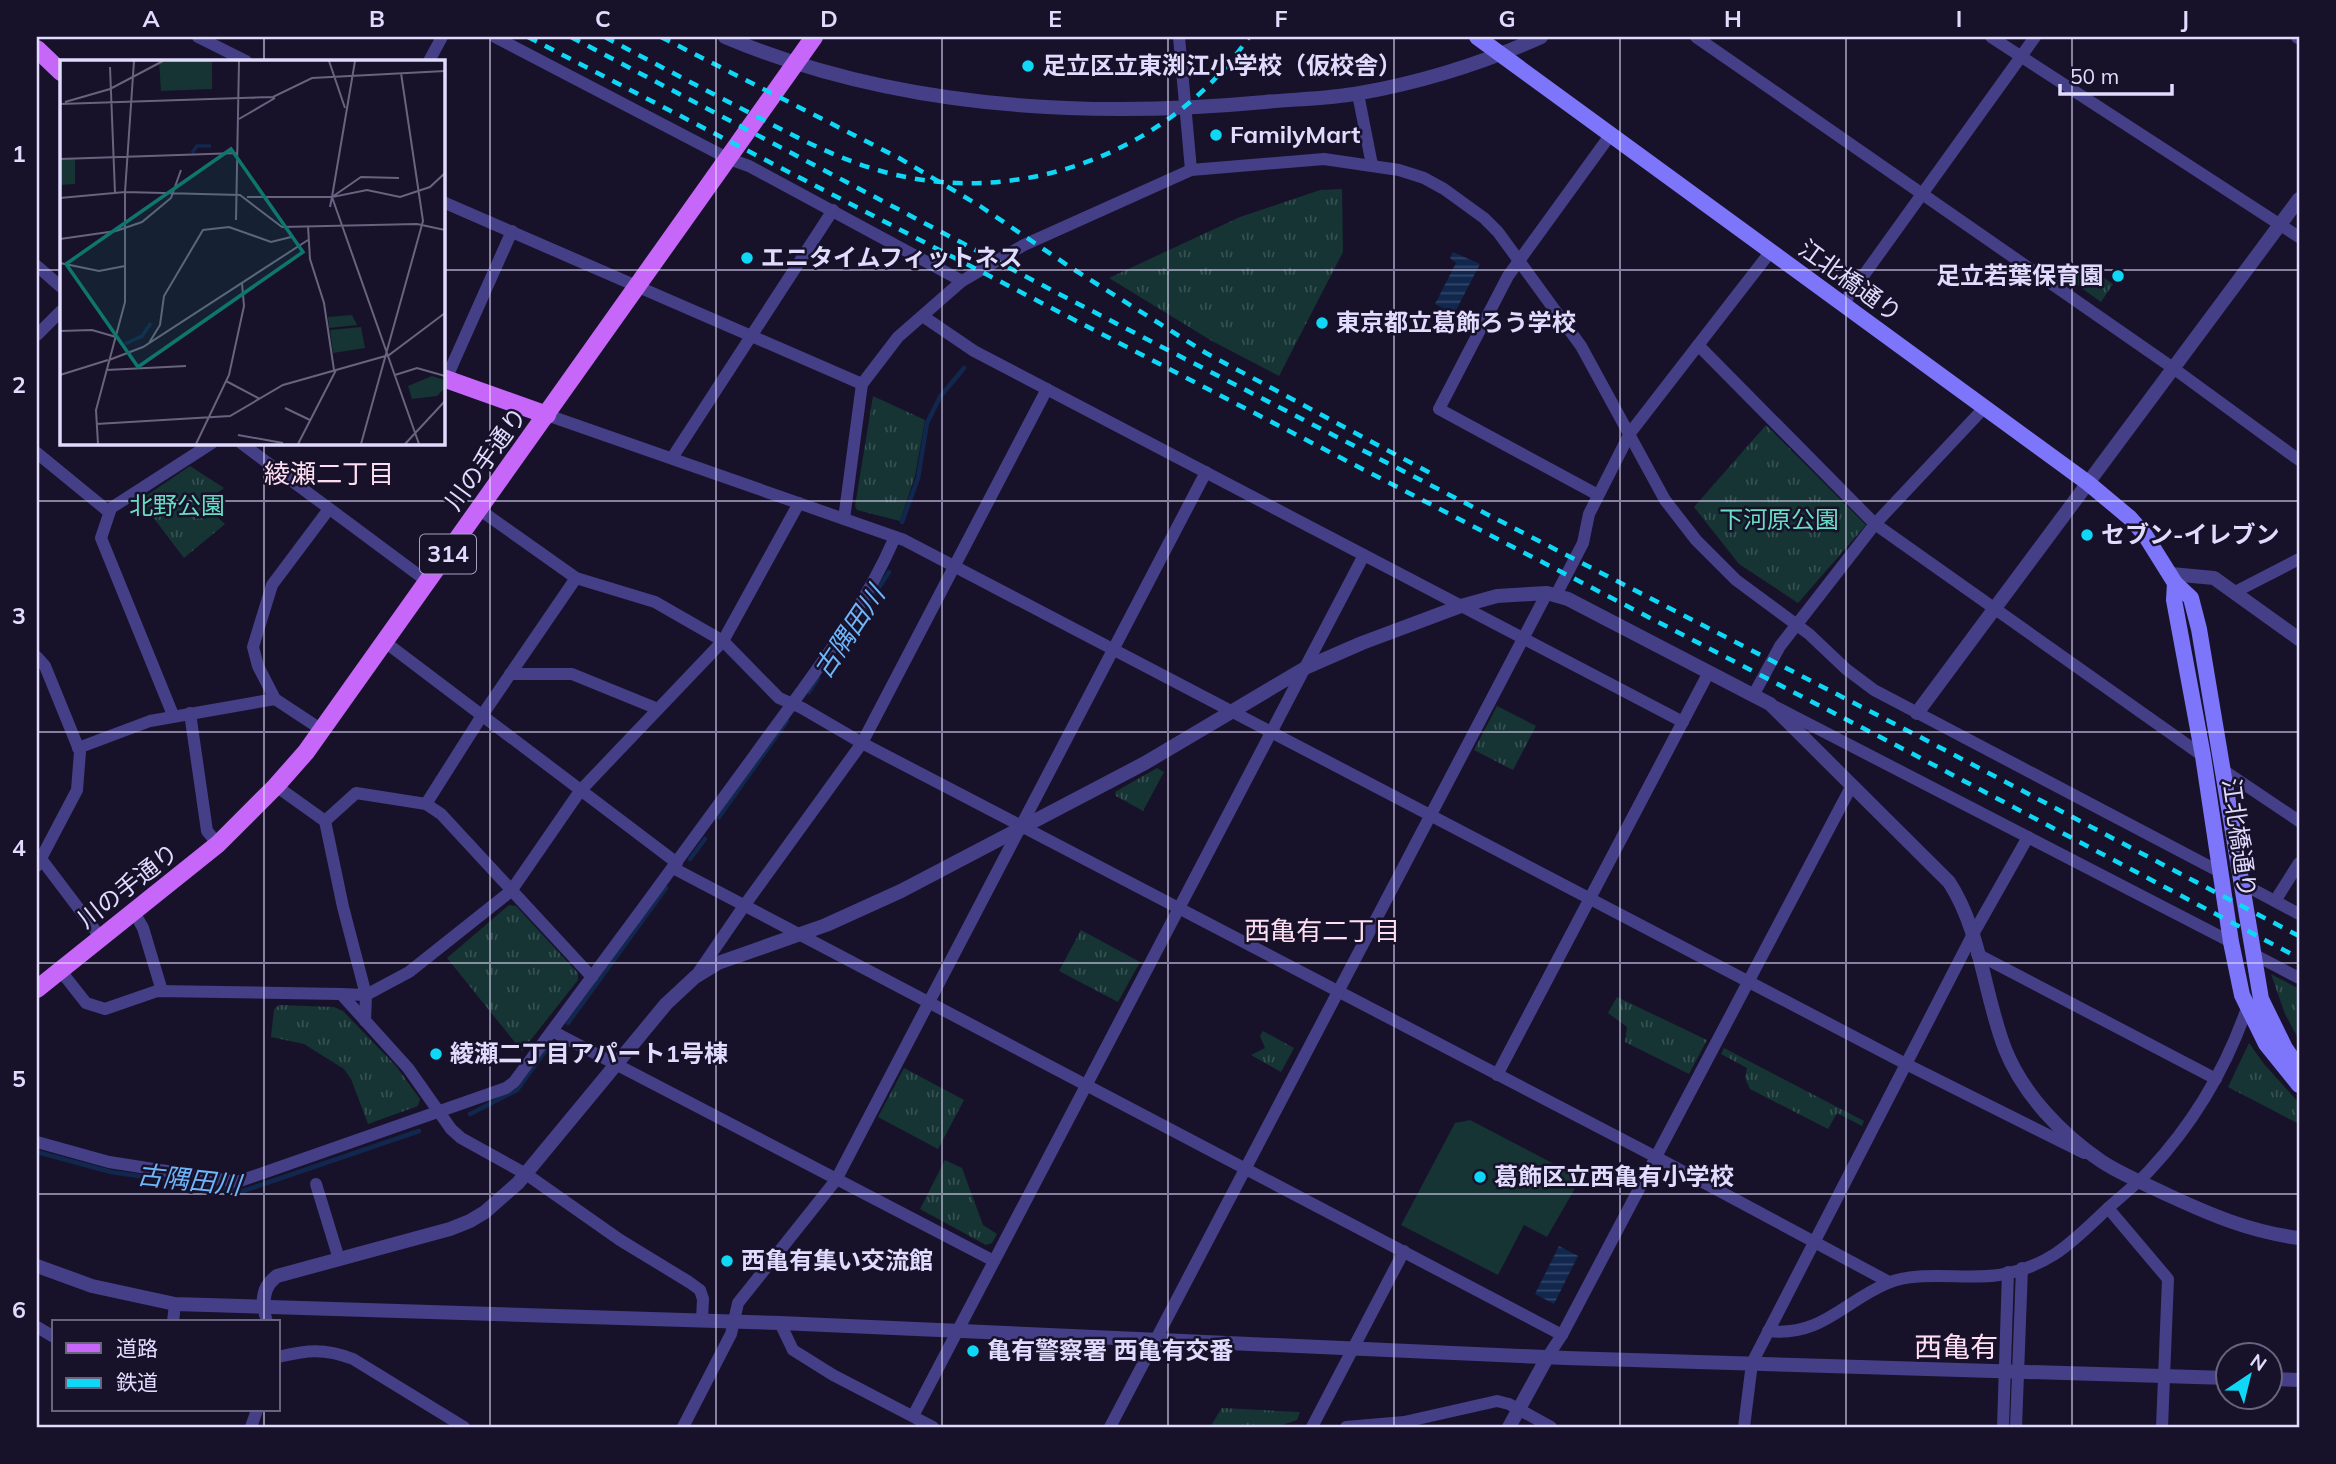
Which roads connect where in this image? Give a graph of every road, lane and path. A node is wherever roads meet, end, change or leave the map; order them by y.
1 (46, 37) edge
2 (198, 37) edge
3 (442, 37) edge
4 (495, 37) edge
5 (725, 37) edge
6 (814, 37) edge
7 (1179, 37) edge
8 (1477, 37) edge
9 (1541, 37) edge
10 (1696, 37) edge
11 (1991, 37) edge
12 (2035, 37) edge
13 (37, 49) edge
14 (1501, 54) junction
15 (2021, 56) junction
16 (229, 58) edge
17 (430, 60) edge
18 (796, 61) junction
19 (60, 71) edge
20 (1358, 94) junction
21 (1184, 108) junction
22 (1611, 134) junction
23 (729, 159) junction
24 (1372, 165) junction
25 (1191, 170) junction
26 (1922, 193) junction
27 (2299, 200) edge
28 (444, 202) edge
29 (833, 210) junction
30 (2280, 225) junction
31 (512, 231) junction
32 (2299, 237) edge
33 (1771, 251) junction
34 (1519, 260) junction
35 (37, 266) edge
36 (962, 281) junction
37 (638, 285) junction
38 (60, 286) edge
39 (1843, 304) junction
40 (60, 312) edge
41 (923, 317) junction
42 (37, 335) edge
43 (751, 336) junction
44 (1699, 345) junction
45 (2174, 368) junction
46 (444, 378) edge
47 (862, 384) junction
48 (1047, 389) junction
49 (1984, 408) junction
50 (547, 415) junction
51 (1630, 433) junction
52 (210, 444) edge
53 (242, 444) edge
54 (37, 453) edge
55 (672, 458) junction
56 (2299, 460) edge
57 (1206, 472) junction
58 (2088, 483) junction
59 (1598, 495) junction
60 (799, 503) junction
61 (329, 509) junction
62 (480, 509) junction
63 (109, 512) junction
64 (844, 519) junction
65 (1875, 524) junction
66 (895, 537) junction
67 (1364, 555) junction
68 (2299, 559) edge
69 (954, 565) junction
70 (576, 578) junction
71 (2173, 578) junction
72 (428, 582) junction
73 (2235, 592) junction
74 (1552, 594) junction
75 (1461, 606) junction
76 (1994, 609) junction
77 (1797, 625) junction
78 (1523, 639) junction
79 (2299, 639) edge
80 (723, 641) junction
81 (385, 642) junction
82 (1113, 649) junction
83 (37, 657) edge
84 (1307, 667) junction
85 (1709, 672) junction
86 (510, 674) junction
87 (1754, 694) junction
88 (275, 699) junction
89 (791, 704) junction
90 (1770, 704) junction
91 (658, 709) junction
92 (1232, 711) junction
93 (190, 713) junction
94 (1917, 713) junction
95 (483, 714) junction
96 (173, 715) junction
97 (1682, 722) junction
98 (322, 730) junction
99 (1272, 733) junction
100 (862, 743) junction
101 (78, 748) junction
102 (2203, 756) junction
103 (2223, 770) junction
104 (276, 786) junction
105 (1851, 787) junction
106 (580, 791) junction
107 (426, 804) junction
108 (1431, 815) junction
109 (325, 821) junction
110 (2299, 821) edge
111 (1022, 826) junction
112 (2028, 837) junction
113 (218, 844) junction
114 (38, 861) edge
115 (2299, 863) edge
116 (675, 865) junction
117 (2220, 872) junction
118 (2241, 883) junction
119 (511, 891) junction
120 (1590, 898) junction
121 (2275, 901) junction
122 (744, 906) junction
123 (1180, 909) junction
124 (134, 912) junction
125 (2299, 914) edge
126 (799, 934) junction
127 (1972, 936) junction
128 (101, 938) junction
129 (2231, 942) junction
130 (1977, 954) junction
131 (2253, 954) junction
132 (60, 971) junction
133 (592, 977) junction
134 (695, 977) junction
135 (2299, 978) edge
136 (1748, 980) junction
137 (37, 989) edge
138 (162, 991) junction
139 (1338, 991) junction
140 (341, 995) junction
141 (366, 995) junction
142 (928, 1003) junction
143 (2247, 1008) junction
144 (365, 1021) junction
145 (552, 1031) junction
146 (615, 1064) junction
147 (1906, 1064) junction
148 (2299, 1068) edge
149 (1497, 1075) junction
150 (2216, 1079) junction
151 (1087, 1085) junction
152 (2299, 1085) edge
153 (440, 1112) junction
154 (37, 1142) edge
155 (1656, 1157) junction
156 (2100, 1160) junction
157 (1246, 1168) junction
158 (526, 1174) junction
159 (836, 1180) junction
160 (2138, 1181) junction
161 (316, 1184) dead end
162 (2108, 1208) junction
163 (2299, 1238) edge
164 (1813, 1242) junction
165 (1404, 1251) junction
166 (339, 1259) junction
167 (995, 1261) junction
168 (37, 1266) edge
169 (2022, 1268) junction
170 (2008, 1272) junction
171 (1889, 1282) junction
172 (174, 1304) junction
173 (263, 1307) junction
174 (173, 1320) edge
175 (266, 1320) edge
176 (702, 1321) junction
177 (736, 1321) junction
178 (780, 1322) junction
179 (37, 1326) edge
180 (957, 1331) junction
181 (1768, 1331) junction
182 (1562, 1335) junction
183 (52, 1336) edge
184 (1154, 1340) junction
185 (1353, 1349) junction
186 (1548, 1356) junction
187 (280, 1357) edge
188 (1752, 1363) junction
189 (2012, 1371) junction
190 (2164, 1376) junction
191 (2214, 1378) edge
192 (1518, 1409) junction
193 (913, 1416) junction
194 (464, 1427) edge
195 (683, 1427) edge
196 (933, 1427) edge
197 (1110, 1427) edge
198 (1312, 1427) edge
199 (1346, 1427) edge
200 (1509, 1427) edge
201 (1551, 1427) edge
202 (1744, 1427) edge
203 (2003, 1427) edge
204 (2017, 1427) edge
205 (2162, 1427) edge

1 - 13 street
2 - 16 street
3 - 17 street
4 - 23 street
5 - 18 street
6 - 18 main road, 川の手通り / 314
7 - 21 street
8 - 14 main road, 江北橋通り
9 - 14 street
10 - 26 street
11 - 15 street
12 - 15 street
13 - 19 main road
14 - 20 street
14 - 22 main road, 江北橋通り
15 - 26 street
15 - 30 street
18 - 21 street
18 - 23 main road, 川の手通り / 314
20 - 21 street
20 - 24 street
21 - 25 street
22 - 33 main road, 江北橋通り
22 - 34 street
23 - 29 street
23 - 37 main road, 川の手通り / 314
24 - 25 street
24 - 34 street
25 - 36 street
26 - 39 street
26 - 45 street
27 - 30 street
28 - 31 street
29 - 36 street
29 - 43 street
30 - 32 street
30 - 45 street
31 - 37 street
31 - 46 street
33 - 39 main road, 江北橋通り
33 - 44 street
34 - 51 street
34 - 59 street
35 - 38 street
36 - 41 street
37 - 43 street
37 - 50 main road, 川の手通り / 314
39 - 49 main road, 江北橋通り
40 - 42 street
41 - 47 street
41 - 48 street
43 - 47 street
43 - 55 street
44 - 51 street
44 - 65 street
45 - 56 street
45 - 58 street
46 - 50 main road
47 - 64 street
48 - 57 street
48 - 69 street
49 - 58 main road, 江北橋通り
49 - 65 street
50 - 55 street
50 - 62 main road, 川の手通り / 314
51 - 59 street
51 - 77 street
52 - 63 street
53 - 61 street
54 - 63 street
55 - 60 street
57 - 67 street
57 - 82 street
58 - 71 main road, 江北橋通り
58 - 76 street
59 - 74 street
60 - 64 street
60 - 80 street
61 - 72 street
61 - 88 street
62 - 70 street
62 - 72 main road, 川の手通り / 314
63 - 96 street
64 - 66 street
65 - 76 street
65 - 77 street
66 - 69 street
66 - 89 street
67 - 75 street
67 - 84 street
68 - 73 street
69 - 82 street
69 - 100 street
70 - 80 street
70 - 86 street
71 - 73 street
71 - 102 main road, 江北橋通り
71 - 103 main road, 江北橋通り
72 - 81 main road, 川の手通り / 314
73 - 79 street
74 - 75 street
74 - 78 street
74 - 85 street
75 - 78 street
75 - 84 street
76 - 94 street
76 - 102 street
77 - 87 street
77 - 94 street
78 - 97 street
78 - 108 street
80 - 89 street
80 - 91 street
81 - 95 street
81 - 98 main road, 川の手通り / 314
82 - 92 street
82 - 111 street
83 - 101 street
84 - 92 street
84 - 99 street
85 - 87 street
85 - 97 street
86 - 91 street
86 - 95 street
87 - 90 street
88 - 93 street
88 - 98 street
89 - 100 street
89 - 116 street
90 - 105 street
90 - 112 street
91 - 106 street
92 - 99 street
92 - 111 street
93 - 96 street
93 - 113 street
94 - 117 street
95 - 106 street
95 - 107 street
96 - 101 street
97 - 120 street
98 - 104 main road, 川の手通り / 314
99 - 108 street
99 - 123 street
100 - 111 street
100 - 122 street
101 - 114 street
102 - 117 main road, 江北橋通り
103 - 110 street
103 - 118 main road, 江北橋通り
104 - 109 street
104 - 113 main road, 川の手通り / 314
105 - 127 street
105 - 136 street
106 - 116 street
106 - 119 street
107 - 109 street
107 - 119 street
108 - 120 street
108 - 139 street
109 - 141 street
111 - 123 street
111 - 126 street
111 - 142 street
112 - 127 street
112 - 129 street
113 - 124 main road, 川の手通り / 314
114 - 128 street
115 - 121 street
116 - 122 street
116 - 133 street
117 - 129 main road, 江北橋通り
118 - 121 street
118 - 131 main road, 江北橋通り
119 - 133 street
119 - 141 street
120 - 136 street
120 - 149 street
121 - 125 street
122 - 126 street
122 - 134 street
123 - 139 street
123 - 151 street
124 - 128 main road, 川の手通り / 314
124 - 138 street
126 - 134 street
126 - 142 street
127 - 130 street
127 - 147 street
128 - 132 main road, 川の手通り / 314
129 - 143 main road, 江北橋通り
130 - 150 street
130 - 156 street
131 - 135 street
131 - 148 main road, 江北橋通り
132 - 137 main road, 川の手通り / 314
132 - 138 street
133 - 145 street
134 - 146 street
136 - 147 street
136 - 155 street
138 - 140 street
139 - 149 street
139 - 157 street
140 - 141 street
140 - 144 street
141 - 144 street
142 - 151 street
142 - 159 street
143 - 150 street
143 - 152 main road, 江北橋通り
144 - 153 street
145 - 146 street
145 - 153 street
146 - 158 street
146 - 159 street
147 - 156 street
147 - 164 street
149 - 155 street
150 - 160 street
151 - 157 street
151 - 167 street
153 - 154 street
153 - 158 street
155 - 164 street
155 - 182 street
156 - 160 street
157 - 165 street
157 - 184 street
158 - 166 street
158 - 176 street
159 - 167 street
159 - 177 street
160 - 162 street
160 - 163 street
161 - 166 street
162 - 169 street
162 - 190 street
164 - 171 street
164 - 181 street
165 - 182 street
165 - 185 street
166 - 173 street
167 - 180 street
168 - 172 street
169 - 170 street
169 - 189 street
170 - 171 street
170 - 189 street
171 - 181 street
172 - 173 street
172 - 174 street
173 - 175 street
173 - 176 street
176 - 177 street
177 - 178 street
177 - 195 street
178 - 180 street
178 - 193 street
179 - 183 street
180 - 184 street
180 - 193 street
181 - 188 street
182 - 186 street
184 - 185 street
184 - 197 street
185 - 186 street
185 - 198 street
186 - 188 street
186 - 192 street
187 - 194 street
188 - 189 street
188 - 202 street
189 - 190 street
189 - 203 street
189 - 204 street
190 - 191 street
190 - 205 street
192 - 199 street
192 - 200 street
192 - 201 street
193 - 196 street

